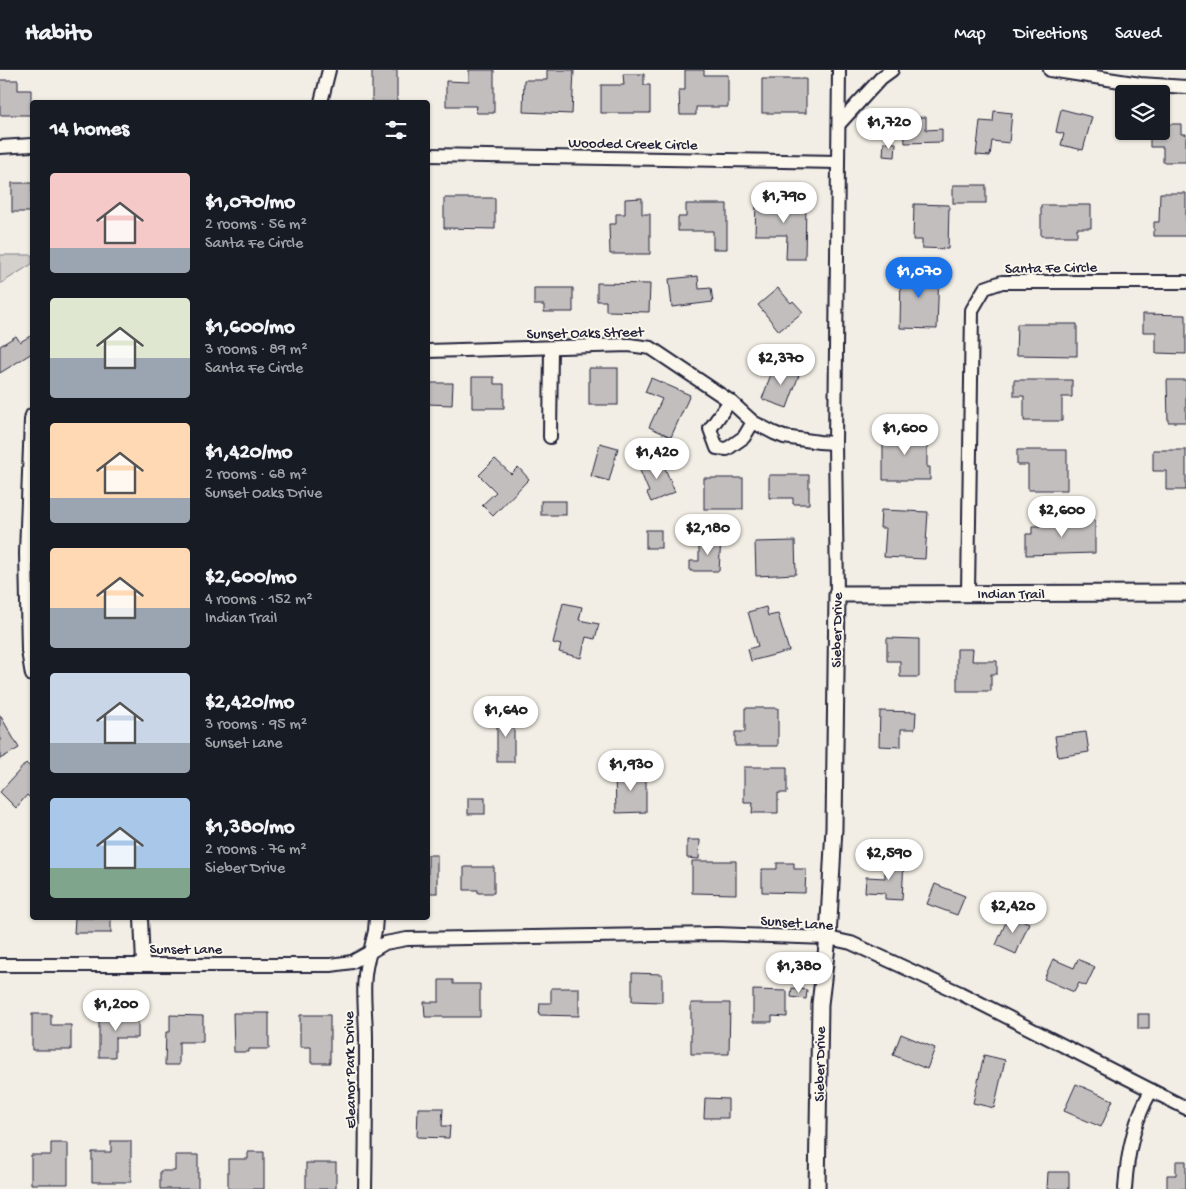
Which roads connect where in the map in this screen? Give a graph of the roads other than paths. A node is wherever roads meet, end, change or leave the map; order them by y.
1 (329, 70) edge
2 (839, 70) edge
3 (892, 70) edge
4 (1050, 70) edge
5 (1186, 86) edge
6 (322, 100) edge
7 (839, 124) junction
8 (30, 145) edge
9 (0, 147) edge
10 (430, 155) edge
11 (838, 162) junction
12 (1186, 282) edge
13 (551, 348) junction
14 (430, 351) edge
15 (730, 401) junction
16 (753, 422) junction
17 (550, 437) dead end
18 (836, 442) junction
19 (30, 447) edge
20 (968, 593) junction
21 (1186, 593) edge
22 (837, 594) junction
23 (30, 663) edge
24 (141, 920) edge
25 (376, 920) edge
26 (828, 938) junction
27 (370, 952) junction
28 (143, 964) junction
29 (0, 965) edge
30 (1151, 1091) junction
31 (1186, 1108) edge
32 (365, 1189) edge
33 (817, 1189) edge
34 (1125, 1189) edge

1 - 6 street
2 - 7 street, Sieber Drive
3 - 7 street
4 - 5 street
7 - 11 street, Sieber Drive
8 - 9 street
10 - 11 street, Wooded Creek Circle
11 - 18 street, Sieber Drive
12 - 20 street, Santa Fe Circle
13 - 14 street, Sunset Oaks Street
13 - 15 street, Sunset Oaks Street
13 - 17 street
15 - 16 street, Sunset Oaks Street
15 - 16 street
16 - 18 street, Sunset Oaks Street
18 - 22 street, Sieber Drive
19 - 23 street
20 - 21 street, Indian Trail
20 - 22 street, Indian Trail
22 - 26 street, Sieber Drive
24 - 28 street
25 - 27 street
26 - 27 street, Sunset Lane
26 - 30 street, Sunset Lane
26 - 33 street, Sieber Drive
27 - 28 street, Sunset Lane
27 - 32 street, Eleanor Park Drive
28 - 29 street, Sunset Lane
30 - 31 street, Sunset Lane
30 - 34 street

